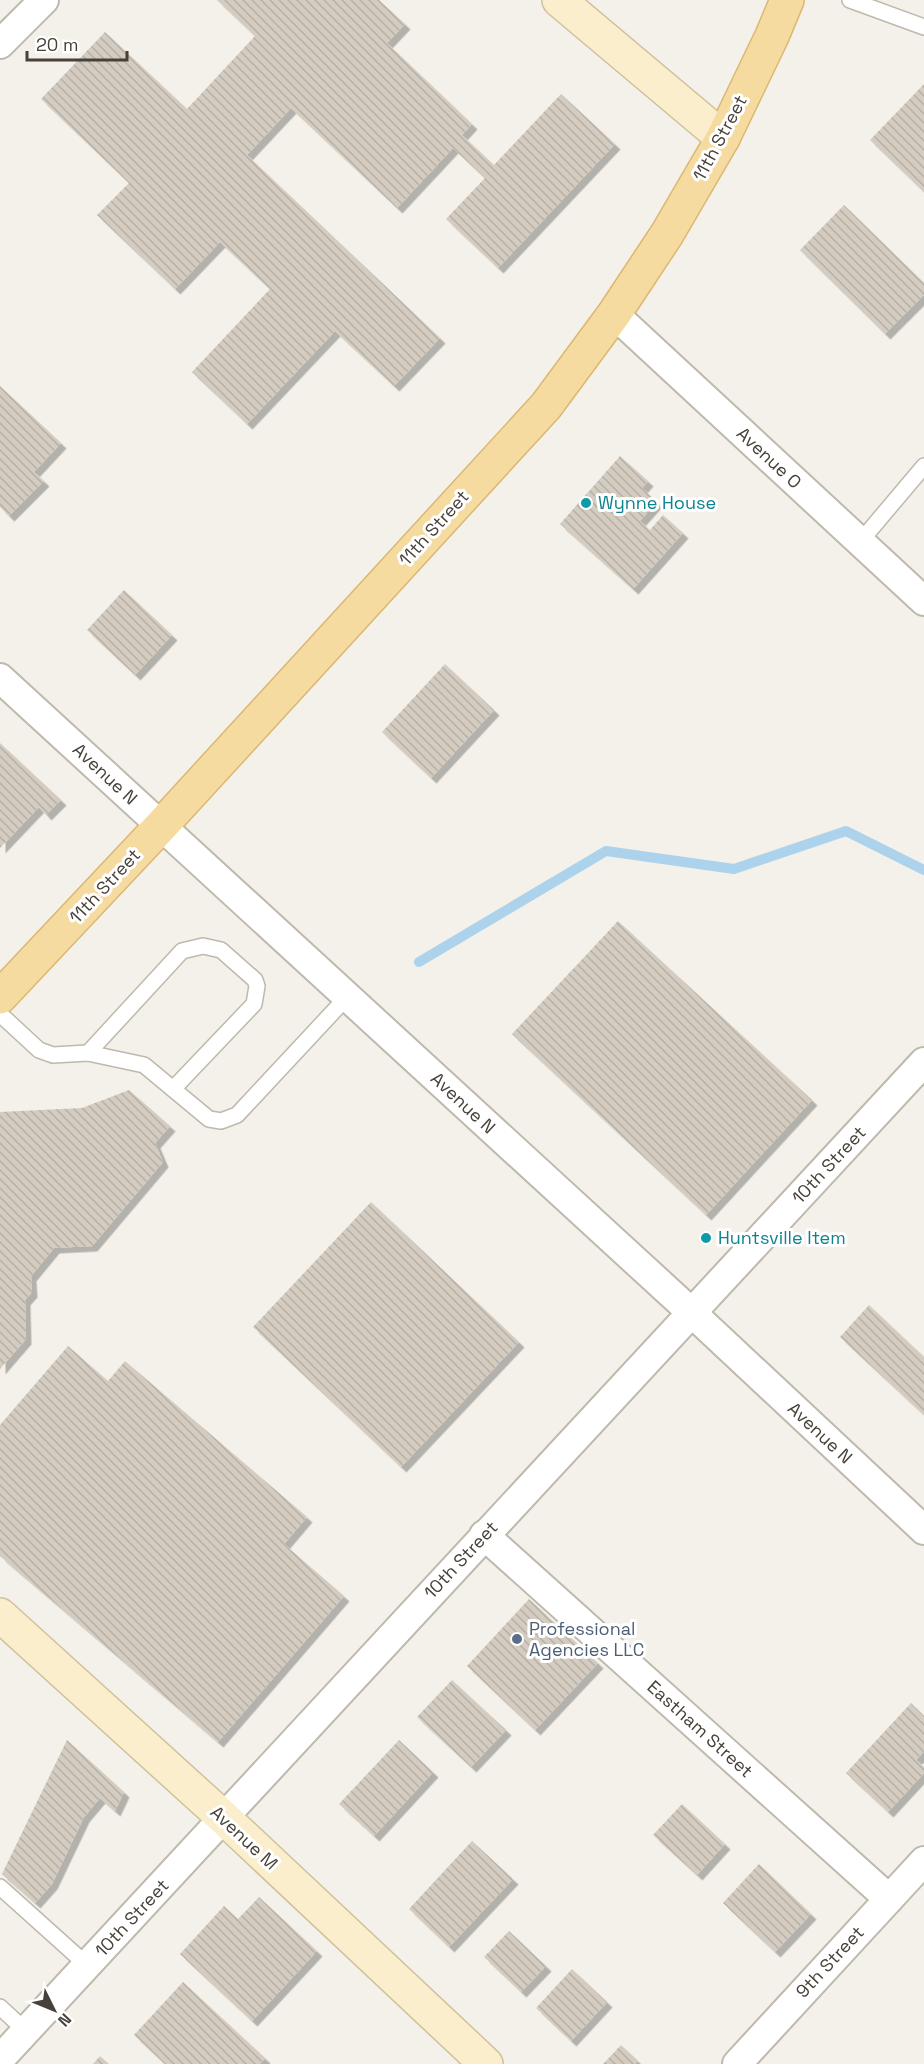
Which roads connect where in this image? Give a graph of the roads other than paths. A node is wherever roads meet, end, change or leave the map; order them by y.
1 (44, 0) edge
2 (559, 0) edge
3 (787, 0) edge
4 (850, 0) edge
5 (924, 27) edge
6 (0, 44) edge
7 (723, 138) junction
8 (614, 314) junction
9 (924, 466) edge
10 (860, 542) junction
11 (924, 601) edge
12 (0, 678) edge
13 (161, 826) junction
14 (0, 997) edge
15 (347, 997) junction
16 (0, 1014) edge
17 (88, 1053) junction
18 (924, 1062) edge
19 (173, 1089) junction
20 (691, 1312) junction
21 (924, 1530) edge
22 (484, 1535) junction
23 (0, 1615) edge
24 (225, 1819) junction
25 (924, 1861) edge
26 (0, 1887) edge
27 (889, 1899) junction
28 (88, 1966) junction
29 (0, 2007) edge
30 (27, 2032) junction
31 (0, 2059) edge
32 (486, 2064) edge
33 (737, 2064) edge

1 - 6 street
2 - 7 main road
3 - 7 main road, 11th Street
4 - 5 lane
7 - 8 main road, 11th Street
8 - 10 street, Avenue O
8 - 13 main road, 11th Street
9 - 10 lane
10 - 11 street, Avenue O
12 - 13 street, Avenue N
13 - 14 main road, 11th Street
13 - 15 street, Avenue N
15 - 19 lane
15 - 20 street, Avenue N
16 - 17 lane
17 - 19 lane
17 - 19 lane
18 - 20 street, 10th Street
20 - 21 street, Avenue N
20 - 22 street, 10th Street
22 - 24 street, 10th Street
22 - 27 street, Eastham Street
23 - 24 main road, Avenue M
24 - 28 street, 10th Street
24 - 32 main road, Avenue M
25 - 27 street, 9th Street
26 - 28 lane
27 - 33 street, 9th Street
28 - 30 street, 10th Street
29 - 30 lane
30 - 31 street, 10th Street

